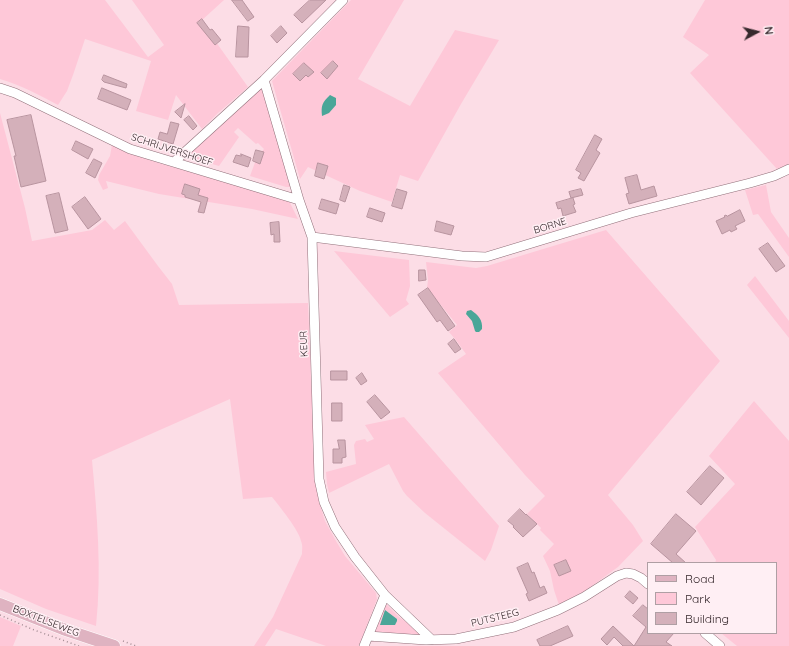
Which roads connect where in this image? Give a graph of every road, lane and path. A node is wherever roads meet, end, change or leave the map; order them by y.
1 (343, 0) edge
2 (264, 80) junction
3 (0, 88) edge
4 (174, 162) junction
5 (789, 168) edge
6 (299, 200) junction
7 (312, 237) junction
8 (647, 583) edge
9 (385, 595) junction
10 (0, 604) edge
11 (0, 615) edge
12 (706, 634) edge
13 (368, 636) junction
14 (432, 640) junction
15 (79, 646) edge
16 (114, 646) edge
17 (364, 646) edge
18 (720, 646) edge

1 - 2 street
2 - 4 street
2 - 6 street, KEUR
3 - 4 street, SCHRIJVERSHOEF
4 - 6 street, SCHRIJVERSHOEF
5 - 7 street, BORNE
6 - 7 street, KEUR
7 - 9 street, KEUR
8 - 14 street, PUTSTEEG
9 - 13 street
9 - 14 street, KEUR
10 - 16 main road, BOXTELSEWEG
11 - 15 path, BOXTELSEWEG
12 - 18 street
13 - 14 street, PUTSTEEG
13 - 17 street

